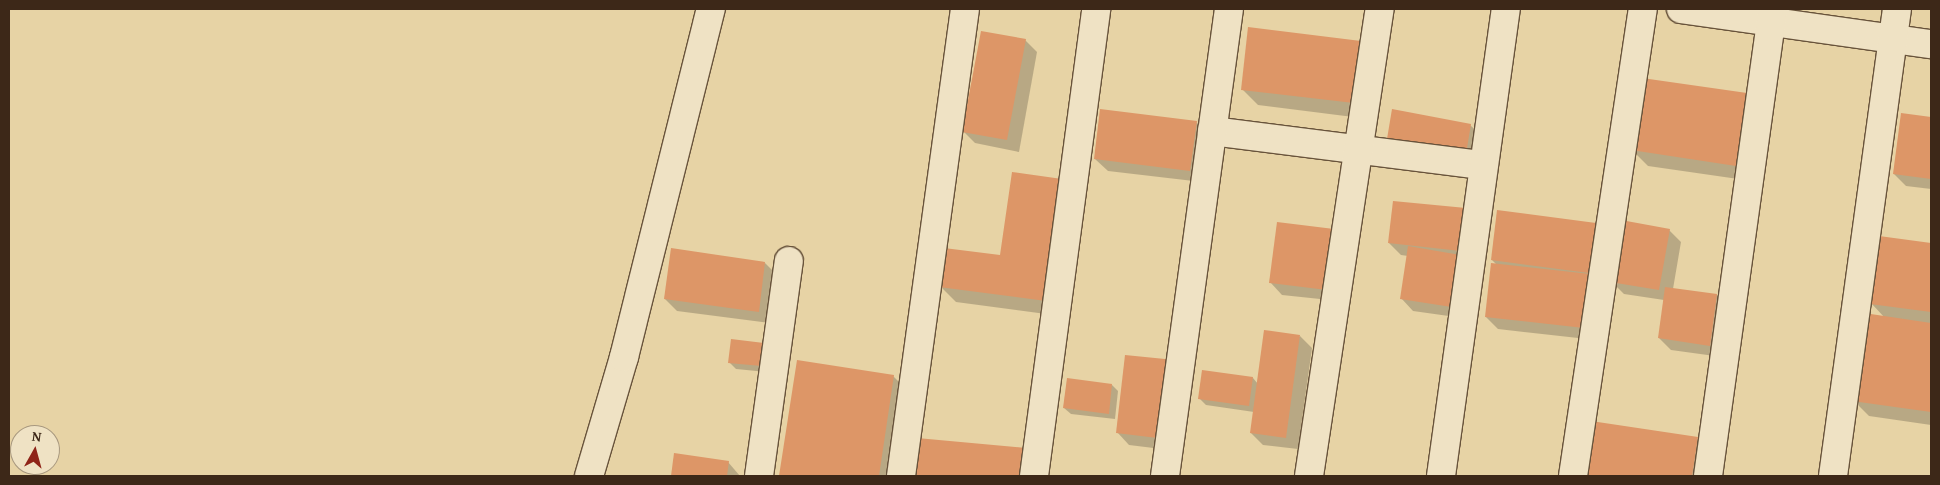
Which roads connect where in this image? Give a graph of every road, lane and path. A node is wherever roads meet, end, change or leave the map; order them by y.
1 (710, 9) edge
2 (965, 9) edge
3 (1096, 9) edge
4 (1229, 9) edge
5 (1380, 9) edge
6 (1506, 9) edge
7 (1643, 9) edge
8 (1681, 9) edge
9 (1898, 9) edge
10 (1772, 15) edge
11 (1893, 38) junction
12 (1931, 44) edge
13 (1212, 131) junction
14 (1359, 149) junction
15 (1482, 166) junction
16 (789, 261) dead end
17 (589, 476) edge
18 (759, 476) edge
19 (901, 476) edge
20 (1034, 476) edge
21 (1166, 476) edge
22 (1309, 476) edge
23 (1440, 476) edge
24 (1573, 476) edge
25 (1708, 476) edge
26 (1833, 476) edge

1 - 17 street
2 - 19 street
3 - 20 street
4 - 13 street
5 - 14 street
6 - 15 street
7 - 24 street
8 - 10 street
9 - 11 street
10 - 11 street
10 - 25 street
11 - 12 street
11 - 26 street
13 - 14 street
13 - 21 street
14 - 15 street
14 - 22 street
15 - 23 street
16 - 18 street

